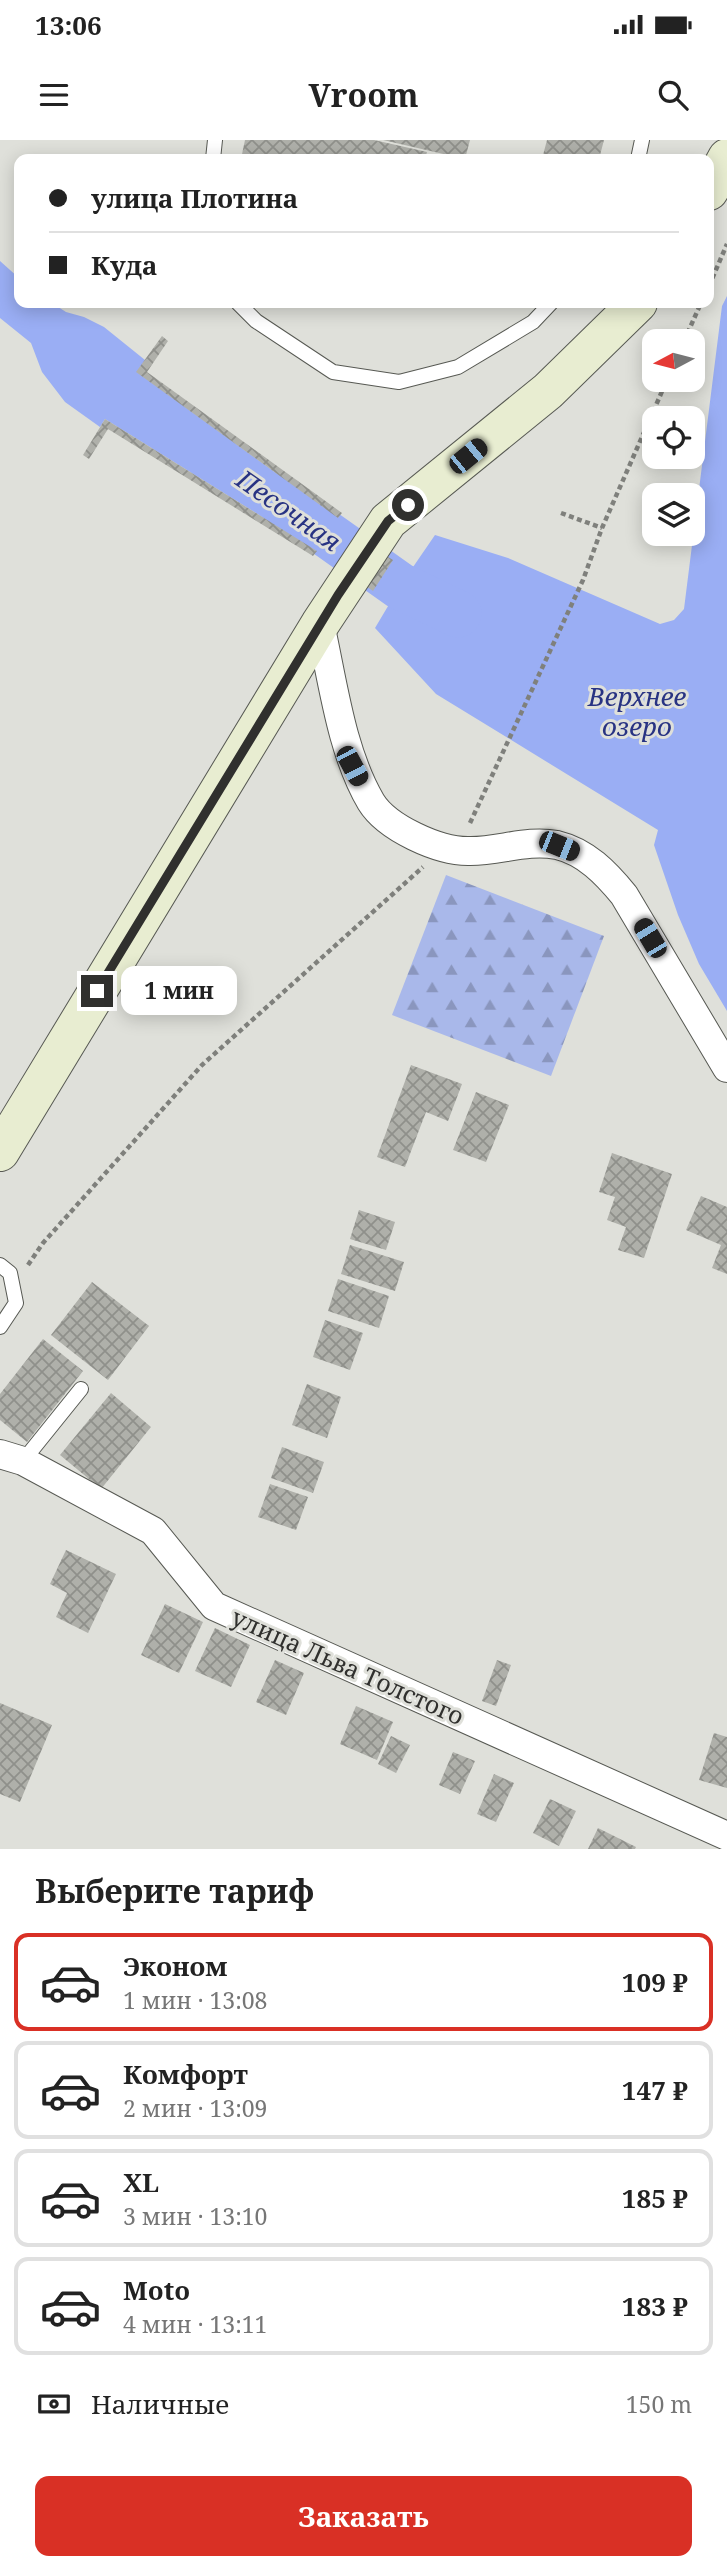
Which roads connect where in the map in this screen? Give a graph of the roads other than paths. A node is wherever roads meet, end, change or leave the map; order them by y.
1 (727, 158) edge
2 (714, 182) edge
3 (243, 308) edge
4 (546, 308) edge
5 (633, 308) edge
6 (329, 610) junction
7 (727, 1068) edge
8 (0, 1152) edge
9 (0, 1265) edge
10 (0, 1327) edge
11 (81, 1390) dead end
12 (12, 1458) edge
13 (727, 1836) edge

1 - 2 main road
3 - 4 lane
5 - 6 main road
6 - 7 street
6 - 8 main road
9 - 10 lane
11 - 12 lane
12 - 13 street, улица Льва Толстого

